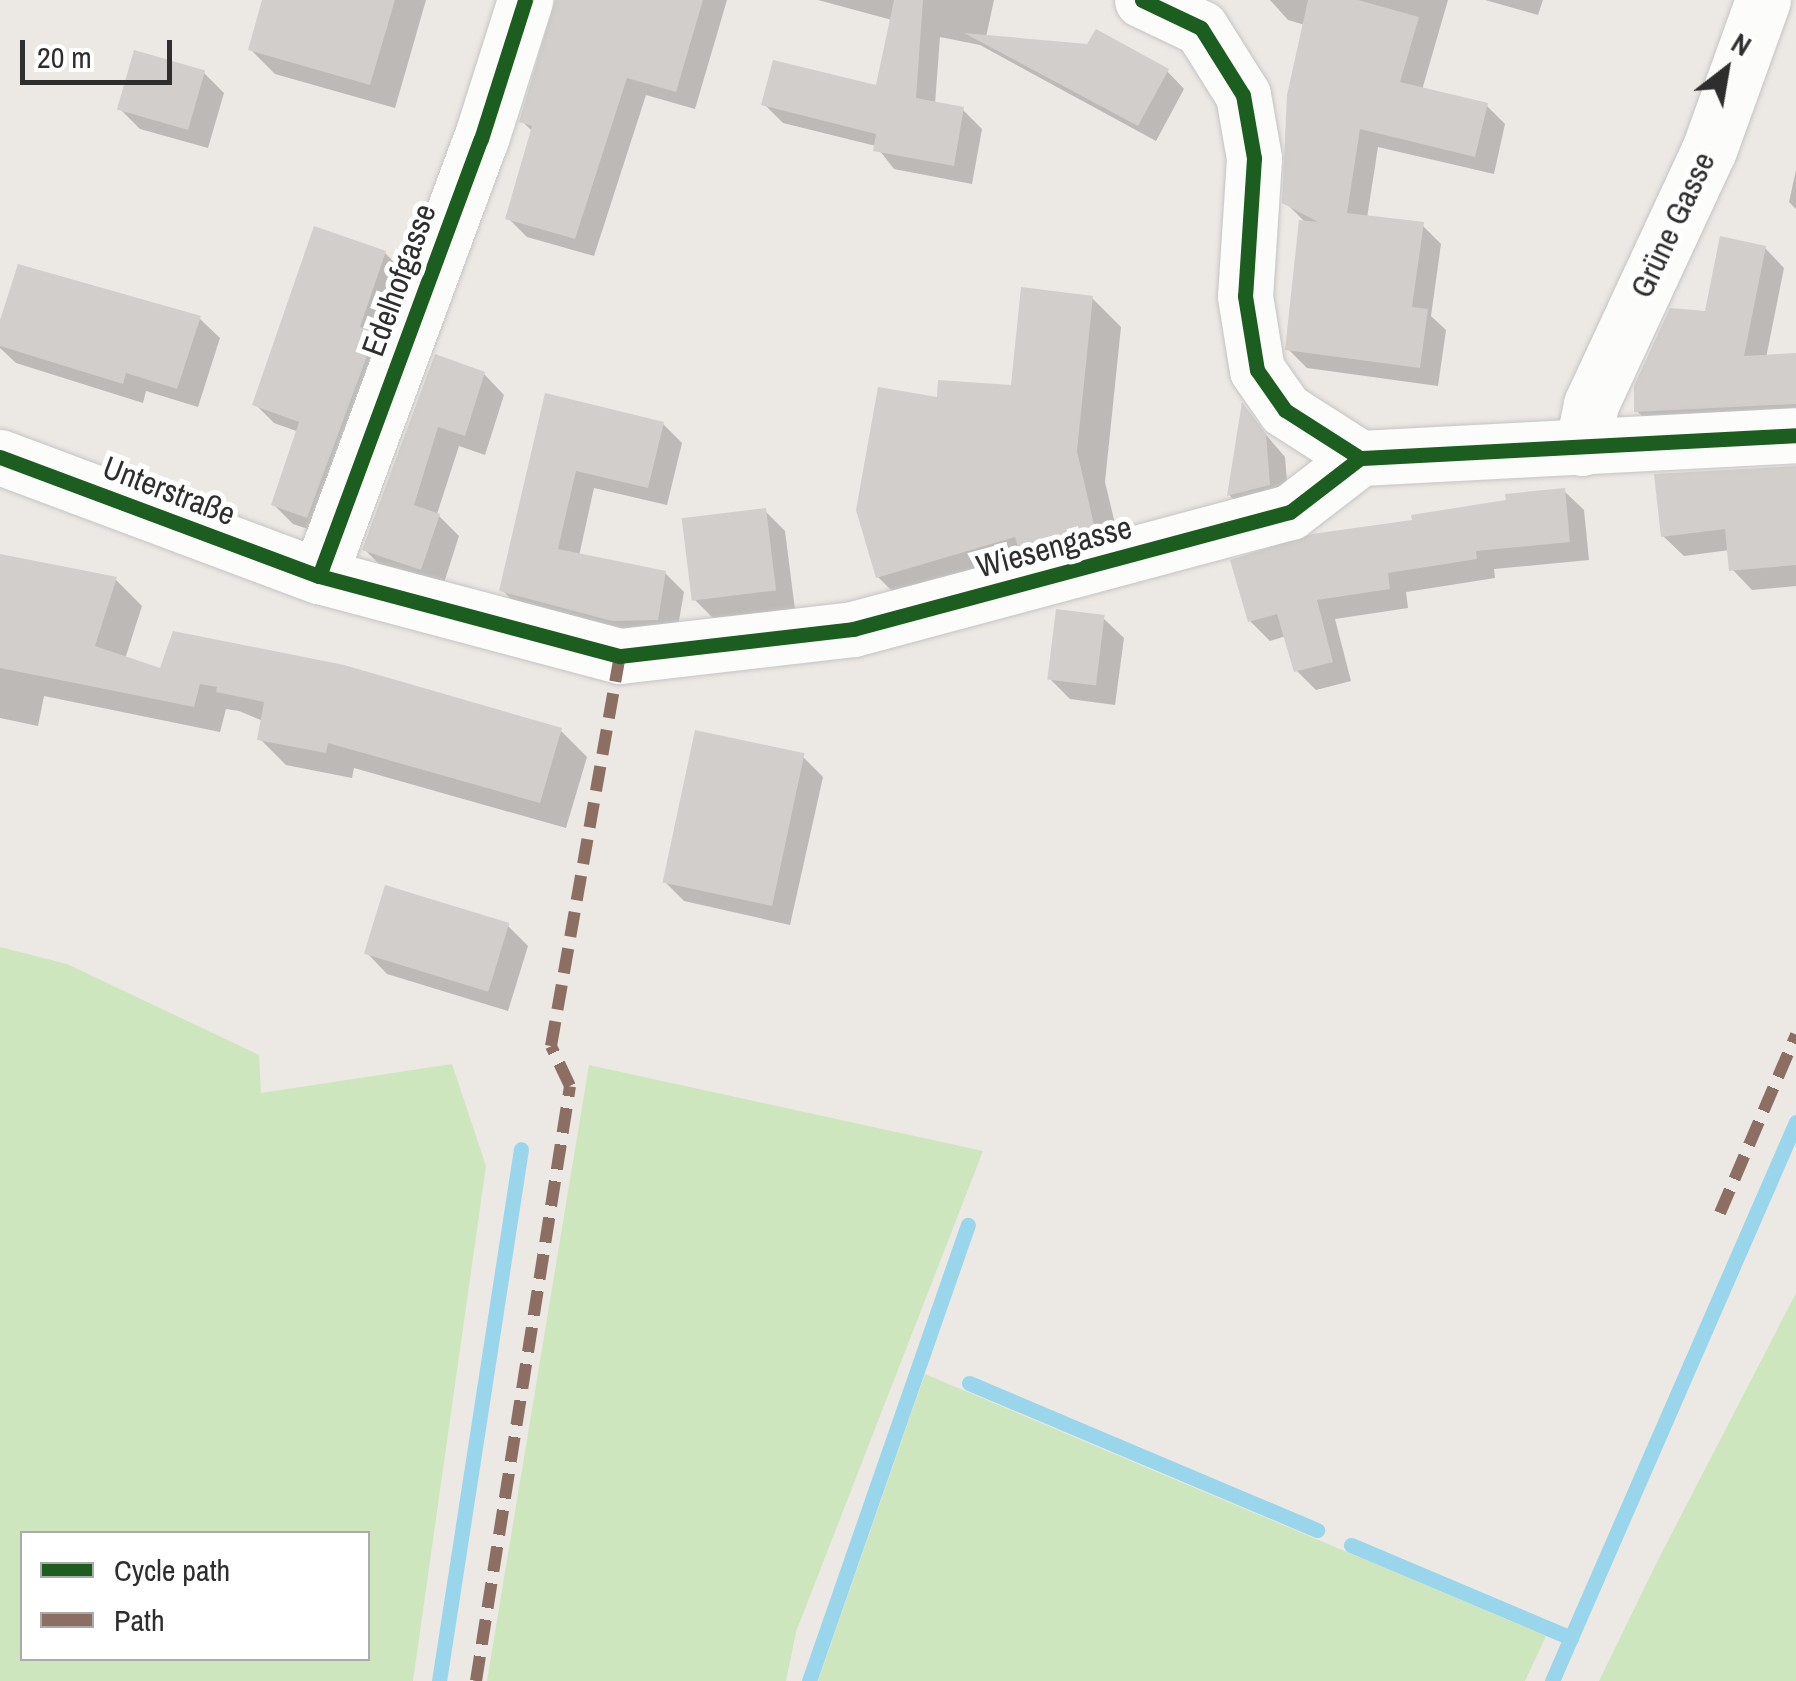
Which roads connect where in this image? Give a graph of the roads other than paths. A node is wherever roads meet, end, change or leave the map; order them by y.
1 (525, 0) edge
2 (1142, 0) edge
3 (1763, 0) edge
4 (1205, 14) edge
5 (1796, 435) edge
6 (1582, 448) junction
7 (0, 457) edge
8 (1360, 458) junction
9 (318, 576) junction

1 - 9 street, Edelhofgasse
2 - 4 street
3 - 6 street, Grüne Gasse
4 - 8 street
5 - 6 street
6 - 8 street
7 - 9 street, Unterstraße
8 - 9 street, Wiesengasse

